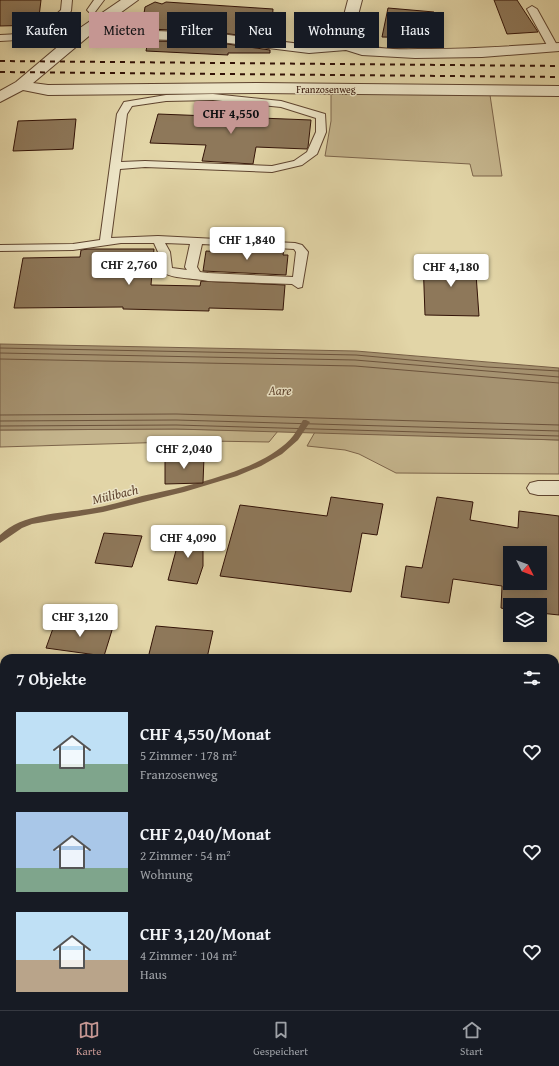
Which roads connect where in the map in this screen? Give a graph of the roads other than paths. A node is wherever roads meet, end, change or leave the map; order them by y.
1 (67, 0) edge
2 (99, 0) edge
3 (131, 0) edge
4 (355, 0) edge
5 (532, 9) dead end
6 (92, 10) dead end
7 (352, 12) edge
8 (85, 31) junction
9 (0, 38) edge
10 (294, 47) edge
11 (556, 47) edge
12 (301, 48) edge
13 (318, 48) edge
14 (354, 48) edge
15 (21, 85) junction
16 (559, 90) edge
17 (0, 97) edge
18 (115, 166) junction
19 (158, 239) junction
20 (197, 240) junction
21 (105, 242) junction
22 (0, 248) edge
23 (196, 274) junction
24 (538, 488) dead end
25 (559, 488) edge

1 - 9 lane
2 - 6 lane
3 - 8 street
4 - 7 street
5 - 11 lane
8 - 10 street
8 - 15 street
11 - 14 street
12 - 13 street
15 - 16 street, Franzosenweg
15 - 17 street
18 - 18 lane
18 - 21 lane
19 - 20 lane
19 - 21 lane
19 - 23 lane
20 - 23 lane
20 - 23 lane
21 - 22 lane
24 - 25 street

